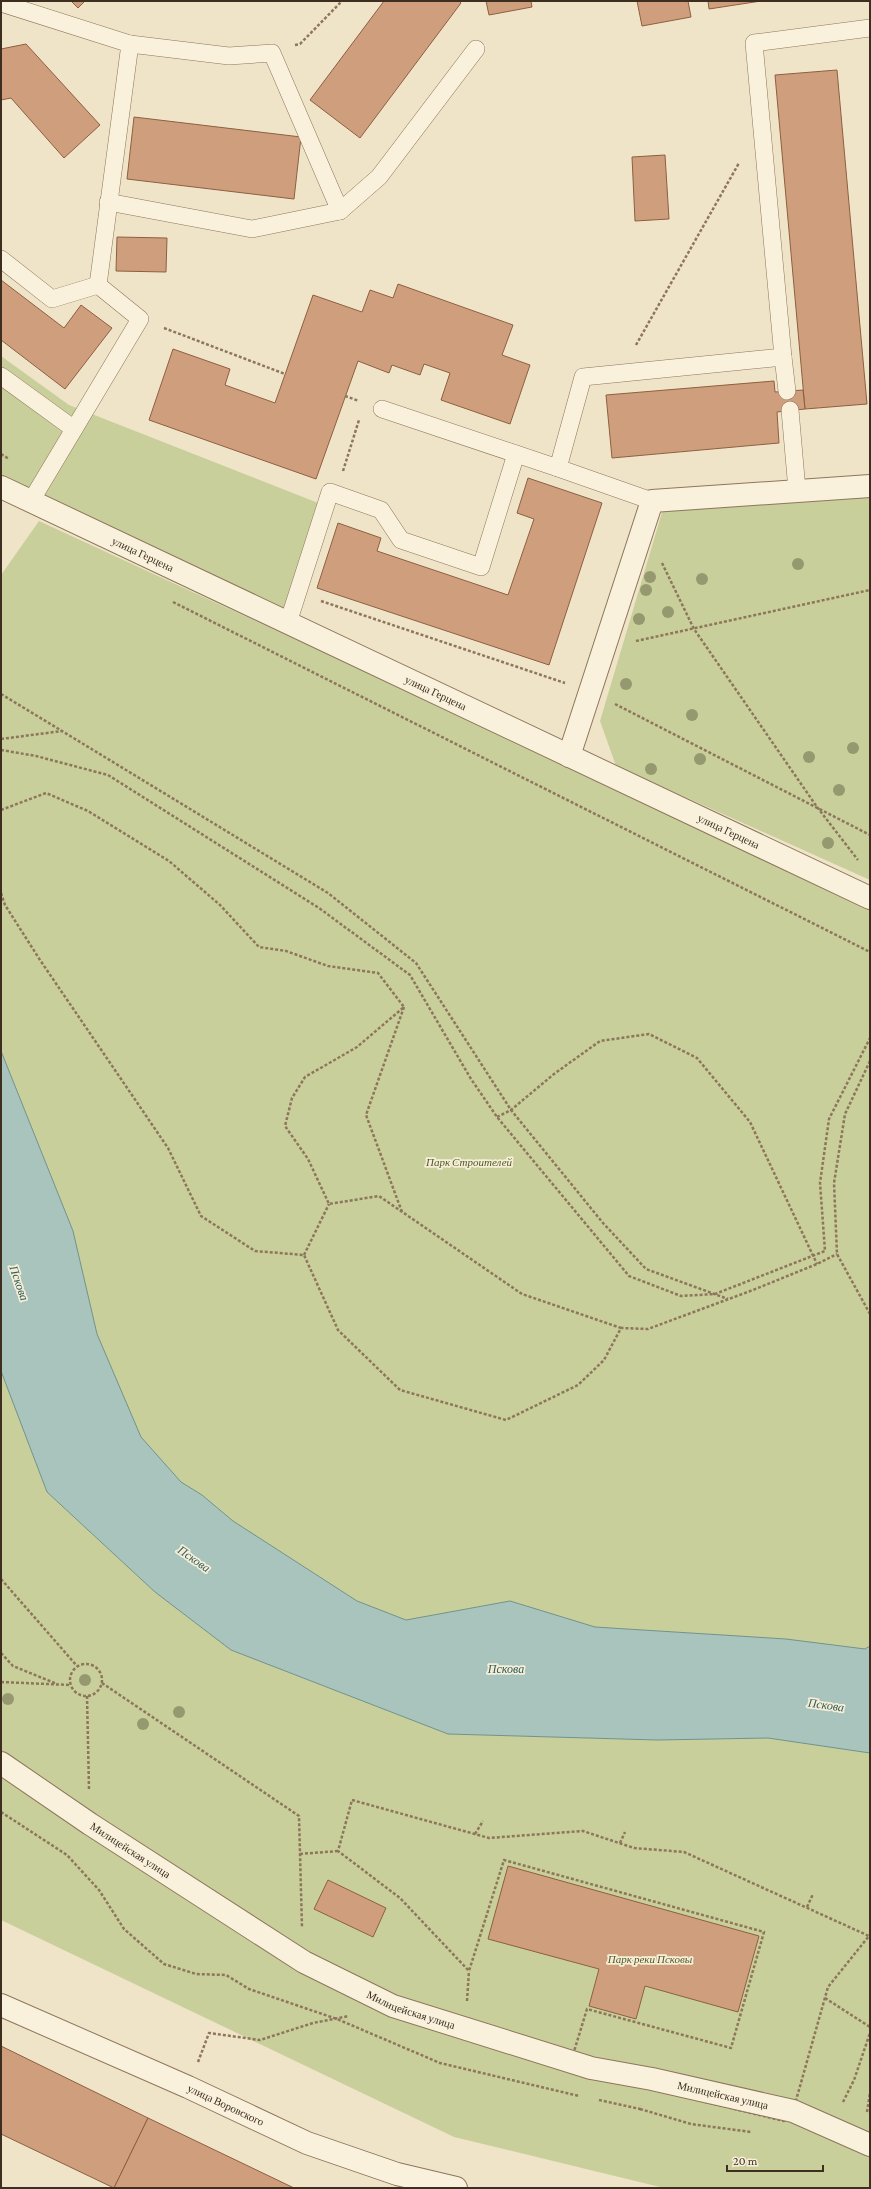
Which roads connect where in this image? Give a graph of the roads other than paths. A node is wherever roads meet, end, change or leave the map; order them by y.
1 (1, 3) edge
2 (870, 28) edge
3 (130, 44) junction
4 (476, 49) dead end
5 (108, 202) junction
6 (340, 211) junction
7 (1, 259) edge
8 (98, 285) junction
9 (783, 357) junction
10 (1, 376) edge
11 (787, 391) dead end
12 (382, 409) dead end
13 (790, 410) dead end
14 (74, 429) junction
15 (516, 454) junction
16 (558, 468) junction
17 (870, 486) edge
18 (1, 487) edge
19 (797, 490) junction
20 (31, 501) junction
21 (652, 501) junction
22 (288, 623) junction
23 (569, 756) junction
24 (870, 898) edge
25 (1, 1763) edge
26 (1, 2005) edge
27 (870, 2145) edge
28 (456, 2188) edge

1 - 3 lane
2 - 9 lane
3 - 5 lane
3 - 6 lane
4 - 6 lane
5 - 6 lane
5 - 8 lane
7 - 8 lane
8 - 14 lane
9 - 11 lane
9 - 16 lane
10 - 14 lane
12 - 15 lane
13 - 19 lane
14 - 20 lane
15 - 16 lane
15 - 22 lane
16 - 21 lane
17 - 19 street
18 - 20 street, улица Герцена
19 - 21 street
20 - 22 street, улица Герцена
21 - 23 street
22 - 23 street, улица Герцена
23 - 24 street, улица Герцена
25 - 27 street, Милицейская улица
26 - 28 street, улица Воровского

